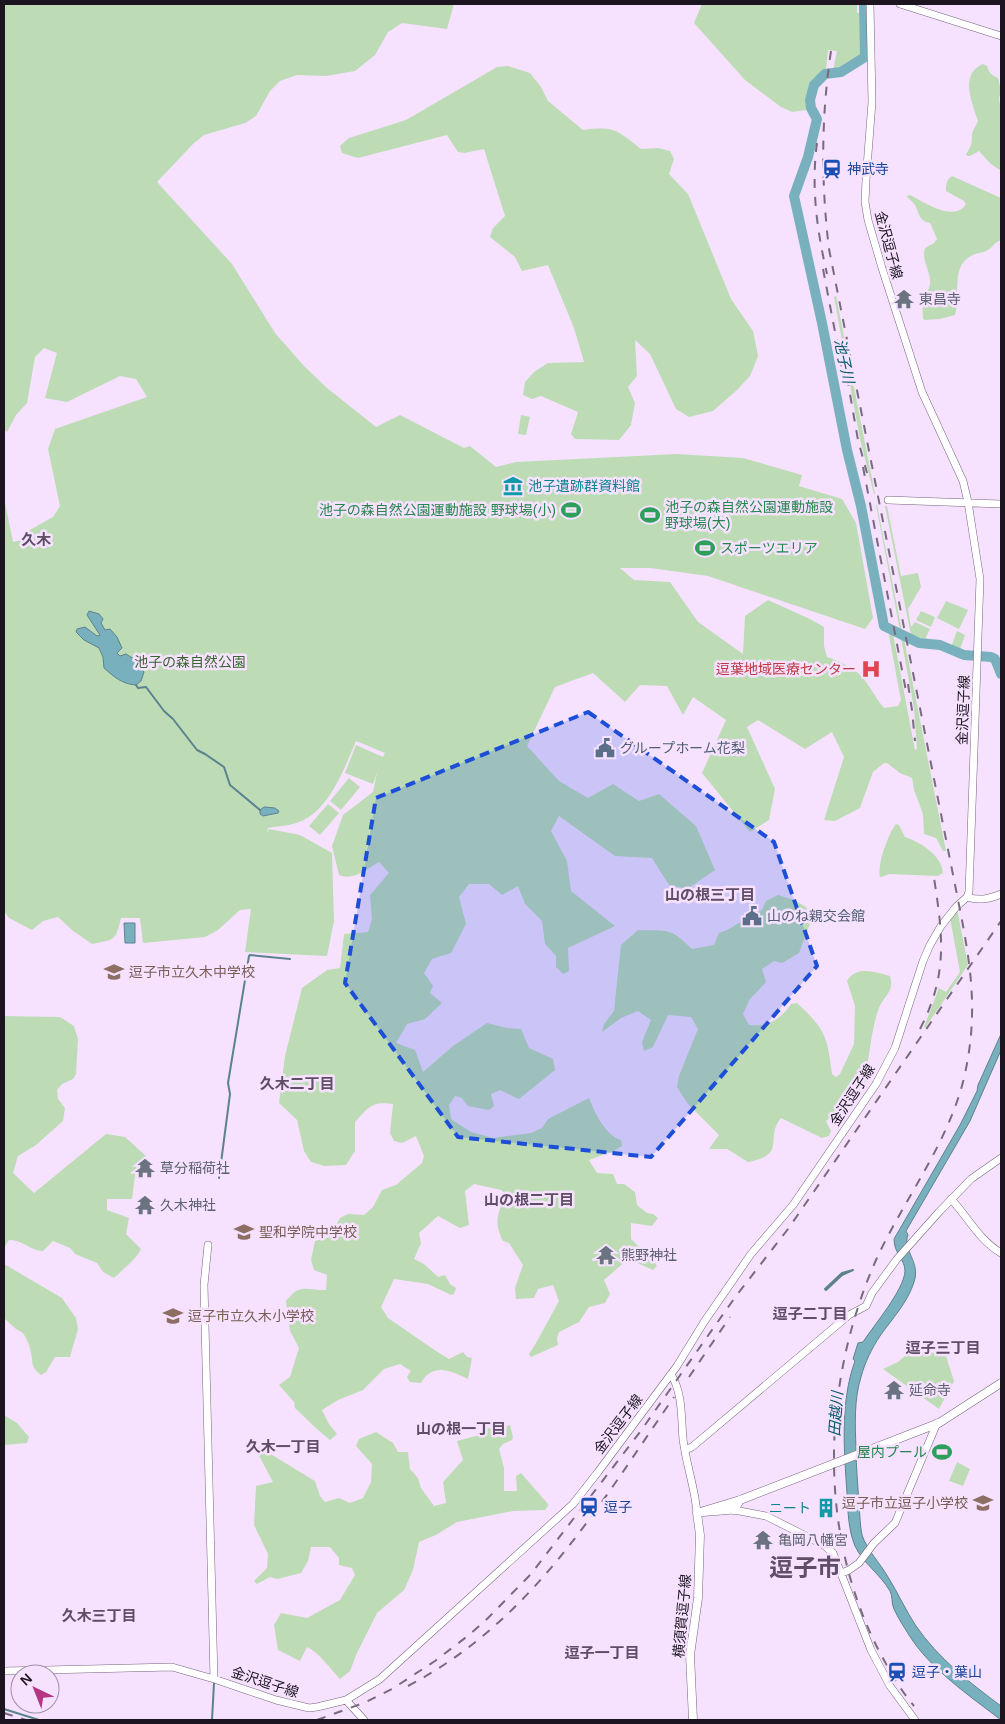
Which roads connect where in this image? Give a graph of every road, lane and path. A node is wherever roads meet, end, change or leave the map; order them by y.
1 (870, 4) edge
2 (900, 4) edge
3 (1001, 36) edge
4 (888, 500) dead end
5 (968, 502) junction
6 (1001, 504) edge
7 (1001, 894) edge
8 (967, 897) junction
9 (1001, 1158) edge
10 (951, 1199) junction
11 (208, 1245) dead end
12 (1001, 1253) edge
13 (671, 1374) junction
14 (1001, 1384) edge
15 (937, 1424) junction
16 (685, 1450) junction
17 (740, 1500) junction
18 (734, 1510) junction
19 (697, 1513) junction
20 (842, 1573) junction
21 (4, 1671) edge
22 (214, 1679) junction
23 (346, 1700) junction
24 (364, 1720) edge
25 (693, 1720) edge
26 (915, 1720) edge

1 - 5 main road, 金沢逗子線
2 - 3 main road
4 - 5 main road
5 - 6 main road
5 - 8 main road, 金沢逗子線
7 - 8 main road
8 - 13 main road, 金沢逗子線
9 - 10 main road
10 - 12 main road
10 - 16 main road
11 - 22 main road
13 - 16 main road
13 - 23 main road, 金沢逗子線
14 - 15 main road
15 - 17 main road
15 - 20 main road
16 - 19 main road
17 - 18 main road
17 - 19 main road
18 - 19 main road
18 - 20 main road
19 - 25 main road, 横須賀逗子線
20 - 26 main road
21 - 22 main road, 金沢逗子線
22 - 23 main road, 金沢逗子線
23 - 24 main road

